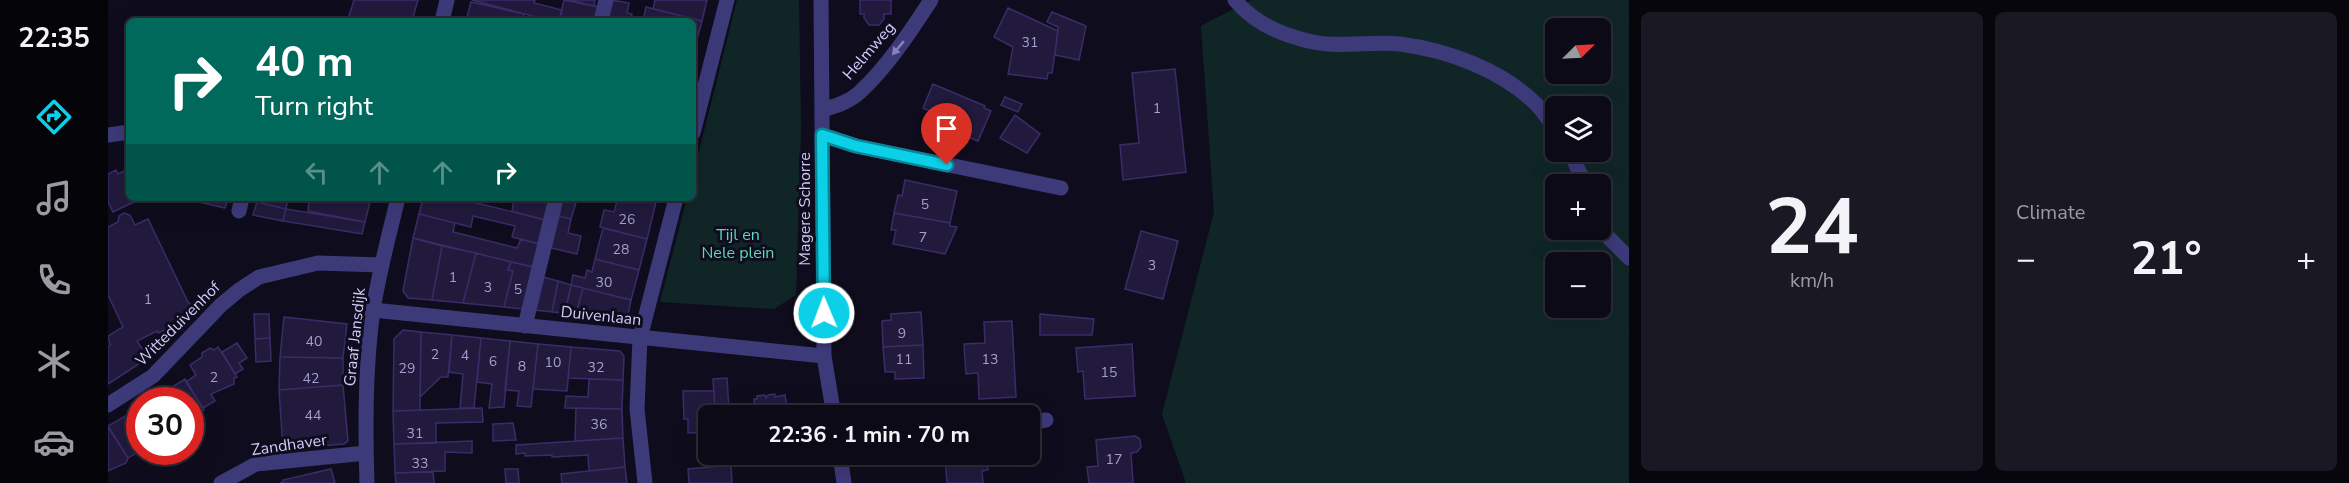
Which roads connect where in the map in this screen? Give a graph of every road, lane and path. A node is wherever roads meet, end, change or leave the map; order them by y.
1 (447, 0) edge
2 (606, 0) edge
3 (727, 0) edge
4 (821, 0) edge
5 (931, 0) edge
6 (1234, 0) edge
7 (443, 18) edge
8 (602, 18) edge
9 (822, 110) junction
10 (1545, 115) edge
11 (696, 121) edge
12 (126, 132) edge
13 (108, 135) edge
14 (822, 135) junction
15 (1061, 188) dead end
16 (397, 201) edge
17 (555, 201) edge
18 (675, 201) edge
19 (1611, 240) edge
20 (1629, 258) edge
21 (382, 265) junction
22 (373, 310) junction
23 (525, 326) junction
24 (640, 338) junction
25 (824, 356) junction
26 (108, 405) edge
27 (832, 405) edge
28 (1046, 420) dead end
29 (1040, 421) edge
30 (366, 453) junction
31 (842, 465) edge
32 (221, 483) edge
33 (367, 483) edge
34 (645, 483) edge
35 (844, 483) edge

1 - 7 street
2 - 8 street
3 - 11 street
4 - 9 street, Magere Schorre
5 -> 9 street, Helmweg
6 - 10 street
9 - 14 street, Magere Schorre
12 - 13 street
14 - 15 street
14 - 25 street, Magere Schorre
16 - 21 street, Graaf Jansdijk
17 - 23 street
18 - 24 street
19 - 20 street
21 - 22 street, Graaf Jansdijk
21 - 26 street, Witteduivenhof
22 - 23 street, Duivenlaan
22 - 30 street, Graaf Jansdijk
23 - 24 street, Duivenlaan
24 - 25 street, Duivenlaan
24 - 34 street
25 - 27 street, Magere Schorre
28 - 29 street
30 - 32 street, Zandhaver
30 - 33 street, Graaf Jansdijk
31 - 35 street

